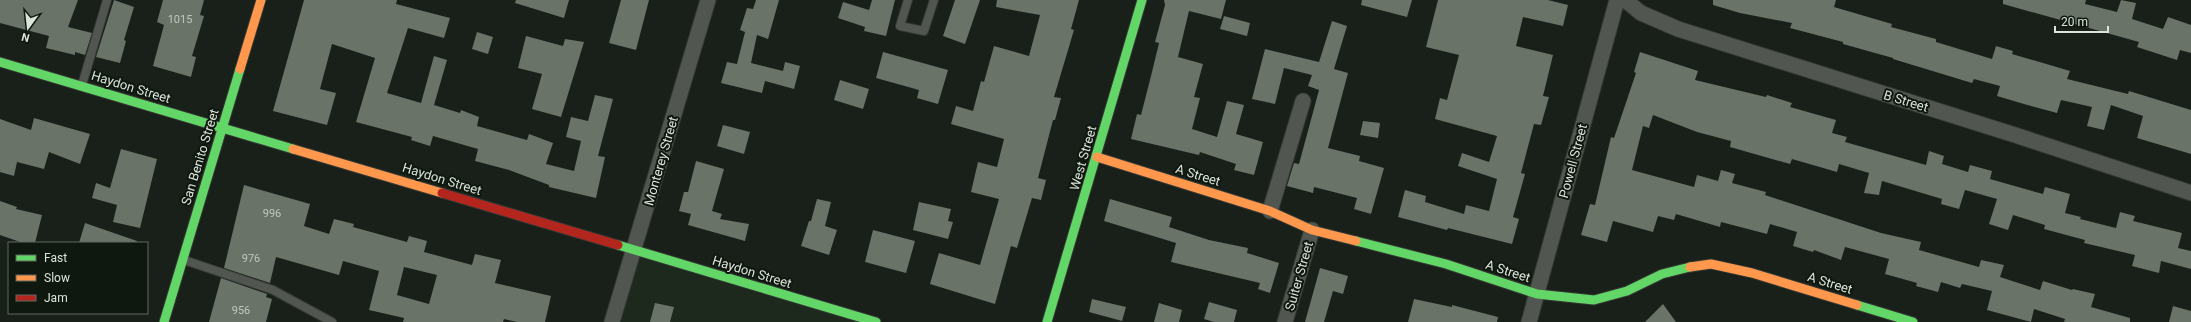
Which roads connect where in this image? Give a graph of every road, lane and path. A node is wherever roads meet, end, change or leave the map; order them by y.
1 (107, 0) edge
2 (261, 0) edge
3 (708, 0) edge
4 (908, 0) edge
5 (934, 0) edge
6 (1142, 0) edge
7 (1617, 0) edge
8 (1625, 0) edge
9 (0, 62) edge
10 (82, 86) junction
11 (1303, 101) dead end
12 (223, 128) junction
13 (1097, 157) junction
14 (2191, 193) edge
15 (1270, 211) junction
16 (1312, 230) junction
17 (635, 250) junction
18 (183, 259) junction
19 (1537, 294) junction
20 (164, 322) edge
21 (332, 322) edge
22 (612, 322) edge
23 (876, 322) edge
24 (1047, 322) edge
25 (1286, 322) edge
26 (1529, 322) edge
27 (1913, 322) edge

1 - 10 lane
2 - 12 street, San Benito Street
3 - 17 street, Monterey Street
4 - 5 lane
6 - 13 street, West Street
7 - 19 street, Powell Street
8 - 14 street, B Street
9 - 10 street, Haydon Street
10 - 12 street, Haydon Street
11 - 15 street
12 - 17 street, Haydon Street
12 - 18 street, San Benito Street
13 - 15 street, A Street
13 - 24 street, West Street
15 - 16 street, A Street
16 - 19 street, A Street
16 - 25 street, Suiter Street
17 - 22 street, Monterey Street
17 - 23 street, Haydon Street
18 - 20 street, San Benito Street
18 - 21 lane
19 - 26 street, Powell Street
19 - 27 street, A Street

